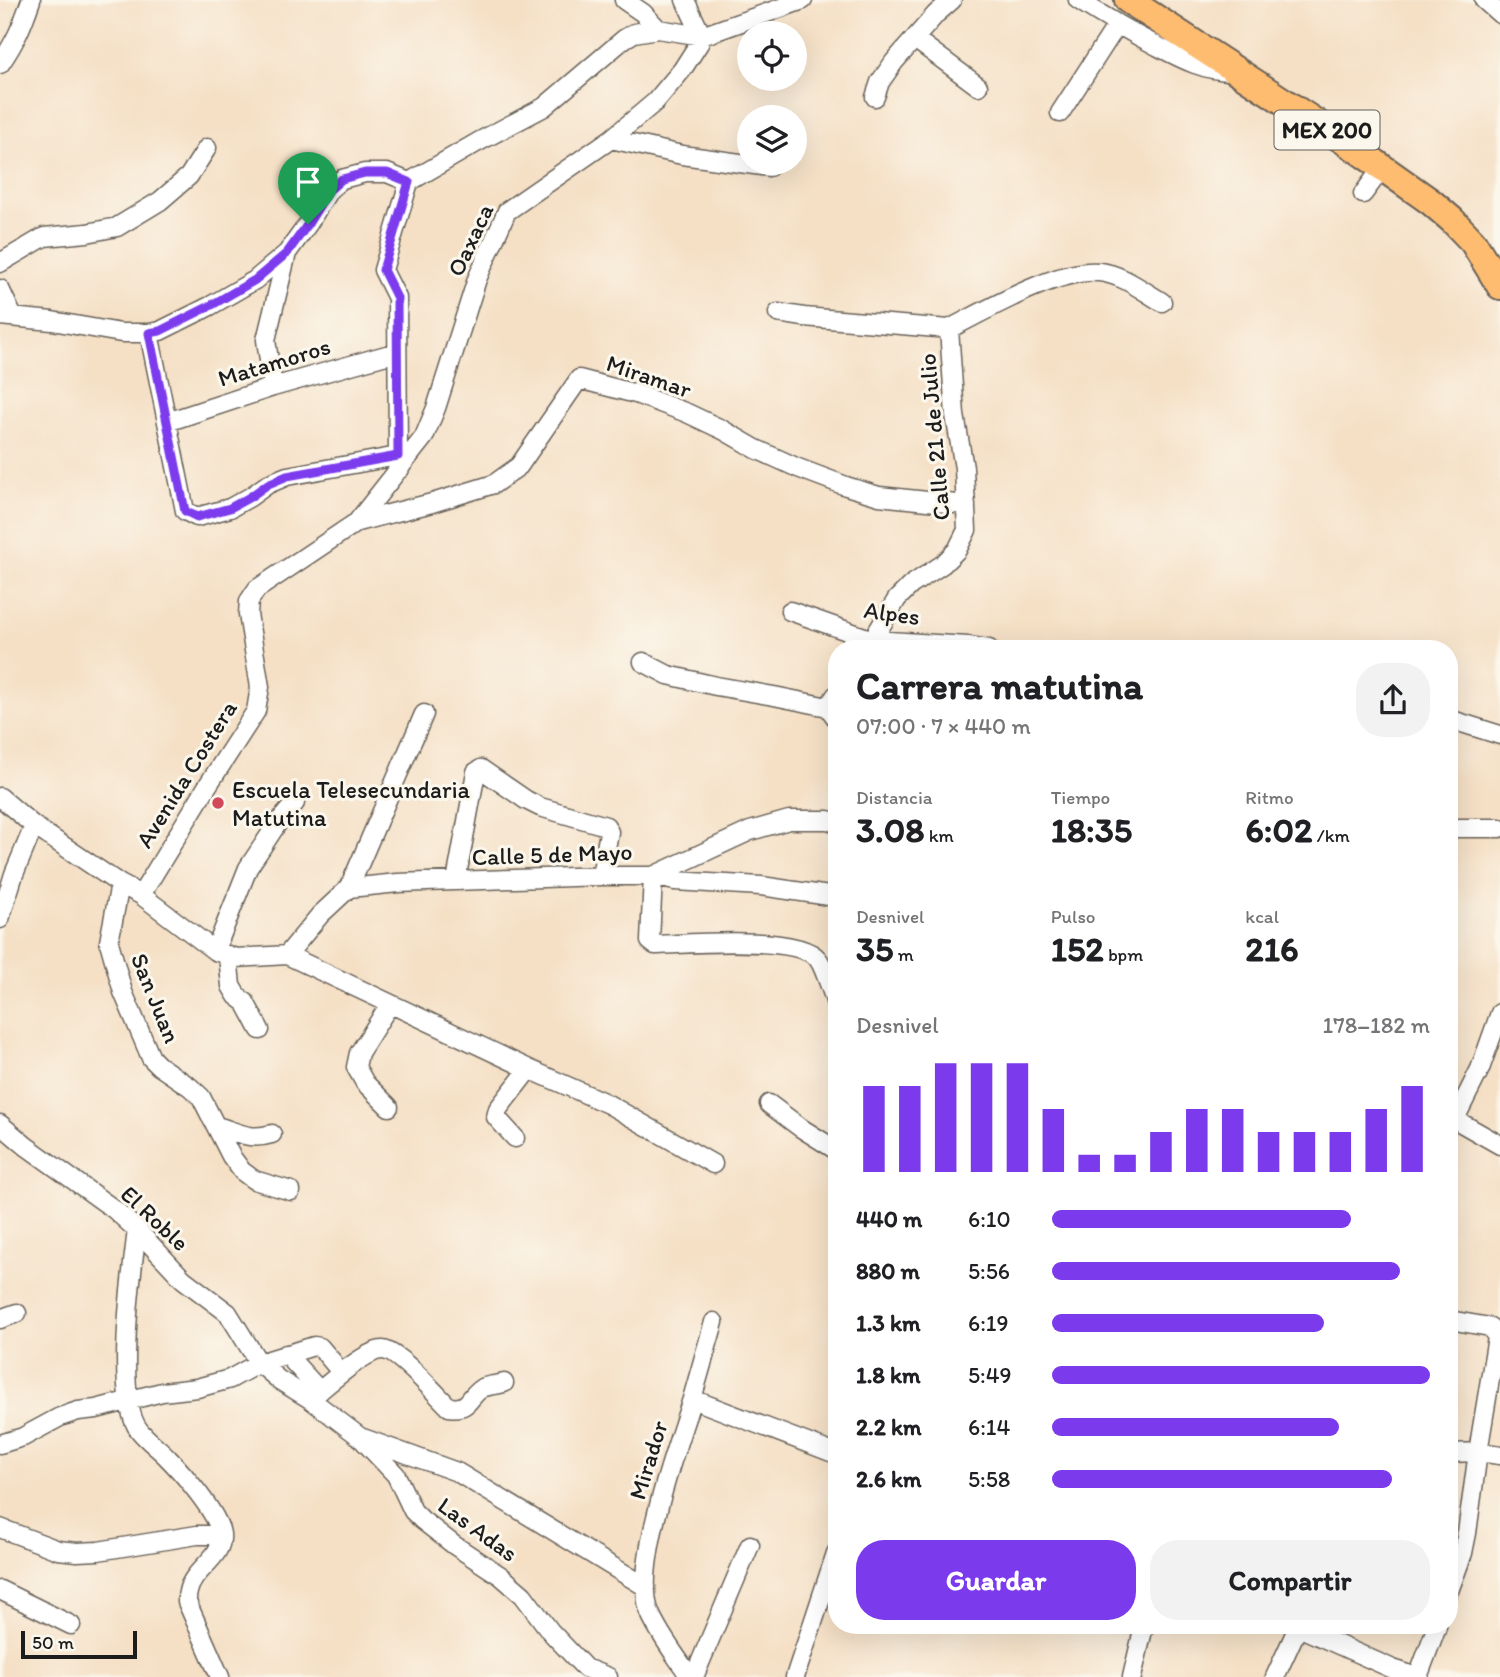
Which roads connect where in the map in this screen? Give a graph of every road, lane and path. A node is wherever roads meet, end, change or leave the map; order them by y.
1 (31, 0) edge
2 (624, 0) edge
3 (685, 0) edge
4 (803, 0) edge
5 (953, 0) edge
6 (1078, 0) edge
7 (1128, 0) edge
8 (1484, 0) edge
9 (1500, 14) edge
10 (1117, 25) junction
11 (657, 29) junction
12 (702, 36) junction
13 (915, 39) junction
14 (0, 64) edge
15 (1236, 71) junction
16 (978, 86) dead end
17 (875, 97) dead end
18 (1060, 113) dead end
19 (611, 139) junction
20 (207, 148) dead end
21 (737, 163) edge
22 (1383, 167) junction
23 (409, 182) junction
24 (1363, 194) dead end
25 (287, 253) junction
26 (0, 263) edge
27 (1500, 286) edge
28 (0, 289) edge
29 (1162, 302) dead end
30 (778, 313) dead end
31 (6, 316) edge
32 (949, 329) junction
33 (149, 333) junction
34 (397, 352) junction
35 (273, 387) junction
36 (167, 422) junction
37 (399, 463) junction
38 (966, 505) junction
39 (357, 522) junction
40 (790, 611) dead end
41 (858, 640) edge
42 (873, 640) edge
43 (643, 662) dead end
44 (828, 706) edge
45 (424, 714) dead end
46 (1458, 722) edge
47 (1500, 735) edge
48 (0, 797) edge
49 (295, 803) dead end
50 (828, 820) edge
51 (34, 826) junction
52 (1458, 828) edge
53 (1500, 828) edge
54 (601, 876) junction
55 (653, 876) junction
56 (456, 881) junction
57 (120, 884) junction
58 (349, 888) junction
59 (141, 895) junction
60 (828, 896) edge
61 (0, 919) edge
62 (221, 953) junction
63 (287, 955) junction
64 (828, 984) edge
65 (390, 1004) junction
66 (1498, 1024) edge
67 (260, 1030) dead end
68 (528, 1069) junction
69 (769, 1104) dead end
70 (389, 1107) dead end
71 (1458, 1108) edge
72 (1458, 1121) edge
73 (0, 1124) edge
74 (216, 1126) junction
75 (272, 1134) dead end
76 (515, 1138) dead end
77 (828, 1145) edge
78 (1500, 1145) edge
79 (713, 1164) dead end
80 (291, 1191) dead end
81 (137, 1230) junction
82 (18, 1313) dead end
83 (0, 1319) edge
84 (714, 1322) dead end
85 (1458, 1322) edge
86 (286, 1354) junction
87 (259, 1363) junction
88 (342, 1373) junction
89 (504, 1383) dead end
90 (315, 1395) junction
91 (692, 1399) junction
92 (128, 1401) junction
93 (360, 1437) junction
94 (0, 1444) edge
95 (828, 1451) edge
96 (1478, 1452) junction
97 (1458, 1453) edge
98 (1500, 1455) edge
99 (0, 1528) edge
100 (221, 1535) junction
101 (750, 1545) dead end
102 (1458, 1567) edge
103 (828, 1577) edge
104 (646, 1587) junction
105 (0, 1590) edge
106 (71, 1625) dead end
107 (1142, 1634) edge
108 (1294, 1634) edge
109 (1313, 1634) edge
110 (1434, 1634) edge
111 (1392, 1673) edge
112 (220, 1677) edge
113 (608, 1677) edge
114 (692, 1677) edge
115 (795, 1677) edge
116 (1132, 1677) edge
117 (1275, 1677) edge
118 (1418, 1677) edge

1 - 14 street
2 - 11 street
3 - 12 street
4 - 12 street
5 - 13 street
6 - 10 street
7 - 15 highway, MEX 200
8 - 9 street
10 - 15 street
10 - 18 street
11 - 12 street
11 - 23 street
12 - 19 street, Oaxaca
13 - 16 street
13 - 17 street
15 - 22 highway, MEX 200
19 - 21 street
19 - 37 street, Oaxaca
20 - 26 street
22 - 24 street
22 - 27 highway, MEX 200
23 - 25 street
23 - 34 street
25 - 33 street
25 - 35 street
28 - 31 street
29 - 32 street, Calle 21 de Julio
30 - 32 street
31 - 33 street
32 - 38 street, Calle 21 de Julio
33 - 36 street
34 - 35 street, Matamoros
34 - 37 street
35 - 36 street, Matamoros
36 - 37 street
37 - 39 street, Oaxaca
38 - 39 street, Miramar
38 - 42 street, Calle 21 de Julio
39 - 59 street, Avenida Costera
40 - 41 street, Alpes
43 - 44 street
45 - 58 street
46 - 47 street
48 - 51 street
49 - 62 street
50 - 55 street, Calle 5 de Mayo
51 - 57 street
51 - 61 street
52 - 53 street
54 - 55 street, Calle 5 de Mayo
54 - 56 street, Calle 5 de Mayo
54 - 56 street
55 - 60 street
55 - 64 street
56 - 58 street, Calle 5 de Mayo
57 - 59 street
57 - 74 street, San Juan
58 - 63 street
59 - 62 street
62 - 63 street
62 - 67 street
63 - 65 street
65 - 68 street
65 - 70 street
66 - 71 street
68 - 76 street
68 - 79 street
69 - 77 street
72 - 78 street
73 - 81 street, El Roble
74 - 75 street
74 - 80 street, San Juan
81 - 87 street, El Roble
81 - 92 street
82 - 83 street
84 - 91 street
85 - 96 street
86 - 87 street
86 - 88 street
86 - 90 street
87 - 90 street, Las Adas
87 - 92 street
88 - 89 street
88 - 90 street
90 - 93 street, Las Adas
91 - 95 street, Mirador
91 - 104 street, Mirador
92 - 94 street
92 - 100 street
93 - 104 street
93 - 113 street, Las Adas
96 - 97 street
96 - 98 street
96 - 102 street
99 - 100 street
100 - 112 street
101 - 114 street
103 - 115 street
104 - 114 street, Mirador
105 - 106 street
107 - 116 street
108 - 117 street
109 - 111 street
110 - 118 street
111 - 118 street

